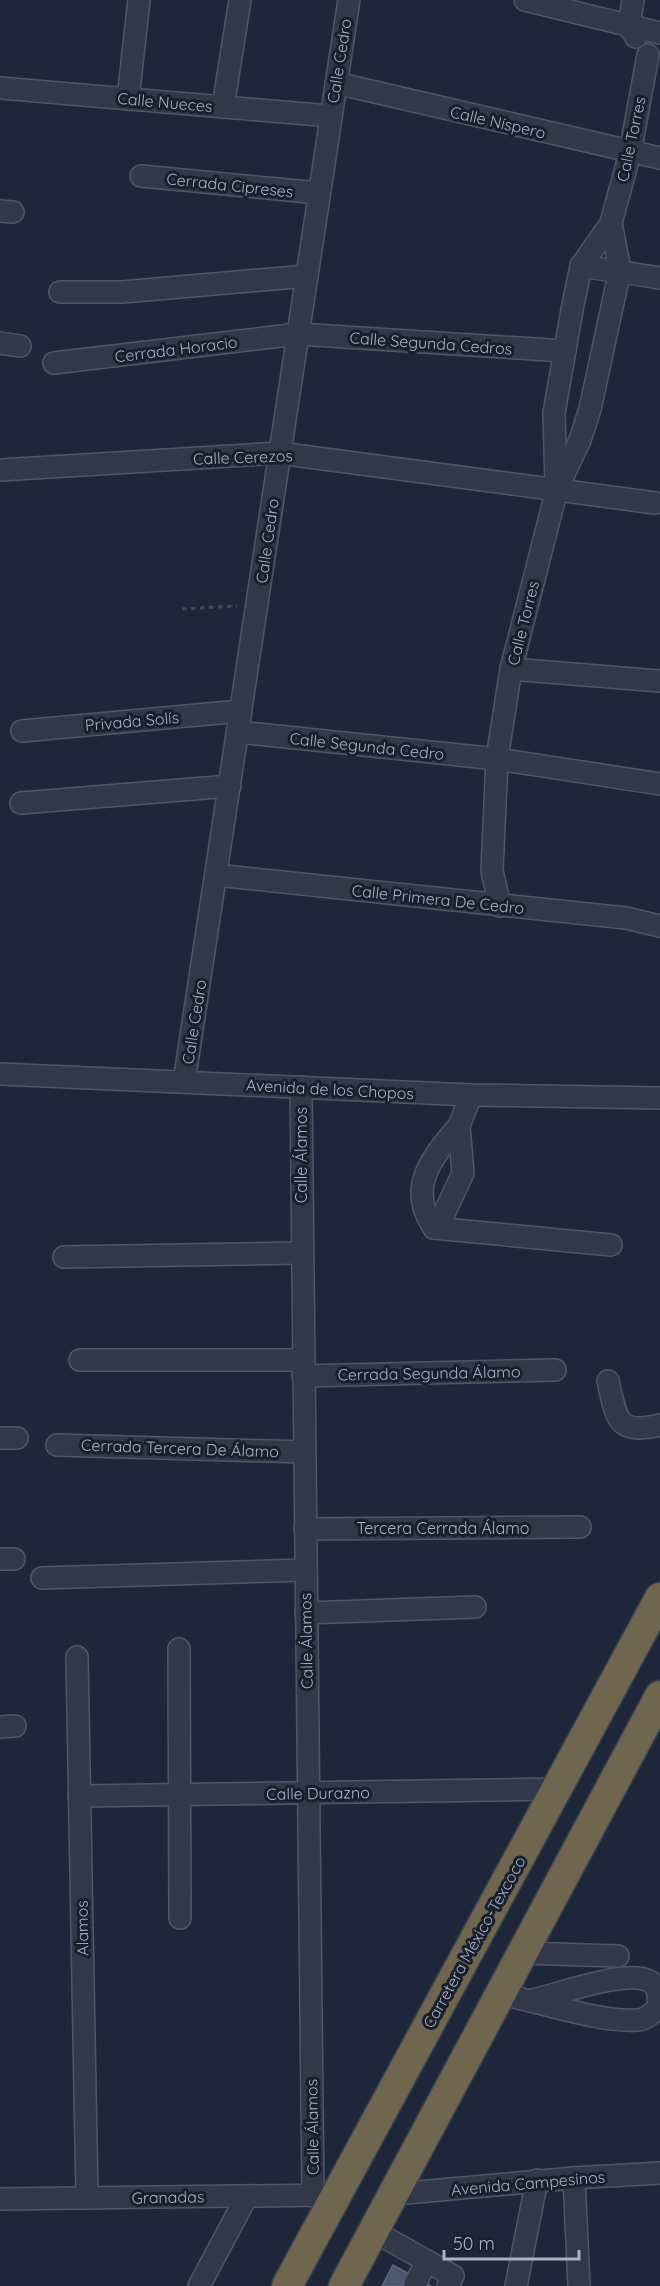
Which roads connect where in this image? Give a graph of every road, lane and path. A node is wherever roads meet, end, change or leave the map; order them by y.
1 (139, 0) edge
2 (240, 0) edge
3 (348, 0) edge
4 (525, 0) edge
5 (633, 0) edge
6 (629, 26) junction
7 (660, 33) edge
8 (654, 50) edge
9 (336, 83) junction
10 (0, 88) edge
11 (128, 99) junction
12 (223, 107) junction
13 (330, 116) junction
14 (630, 153) junction
15 (660, 158) edge
16 (141, 176) dead end
17 (319, 193) junction
18 (611, 223) junction
19 (581, 266) junction
20 (620, 270) junction
21 (307, 276) junction
22 (660, 278) edge
23 (60, 292) dead end
24 (298, 334) junction
25 (565, 351) junction
26 (54, 363) dead end
27 (279, 453) junction
28 (0, 470) edge
29 (556, 489) junction
30 (655, 503) dead end
31 (258, 605) junction
32 (182, 609) dead end
33 (511, 669) junction
34 (660, 681) edge
35 (240, 722) junction
36 (22, 731) dead end
37 (497, 759) junction
38 (660, 784) edge
39 (230, 786) junction
40 (21, 802) dead end
41 (216, 875) junction
42 (500, 906) junction
43 (660, 926) edge
44 (0, 1074) edge
45 (184, 1082) junction
46 (301, 1087) junction
47 (471, 1095) junction
48 (660, 1098) edge
49 (459, 1126) junction
50 (434, 1228) junction
51 (611, 1245) dead end
52 (302, 1253) junction
53 (64, 1257) dead end
54 (80, 1360) dead end
55 (303, 1368) junction
56 (555, 1370) dead end
57 (608, 1381) dead end
58 (660, 1425) edge
59 (57, 1445) dead end
60 (304, 1452) junction
61 (580, 1527) dead end
62 (305, 1529) junction
63 (305, 1570) junction
64 (42, 1578) dead end
65 (660, 1598) edge
66 (476, 1607) dead end
67 (306, 1613) junction
68 (179, 1649) dead end
69 (77, 1657) dead end
70 (660, 1696) edge
71 (557, 1789) junction
72 (307, 1793) junction
73 (179, 1795) junction
74 (79, 1796) junction
75 (180, 1918) dead end
76 (522, 1953) junction
77 (618, 1956) dead end
78 (500, 1994) junction
79 (533, 2000) junction
80 (660, 2174) edge
81 (574, 2178) junction
82 (537, 2180) junction
83 (395, 2194) junction
84 (324, 2195) junction
85 (247, 2196) junction
86 (87, 2198) junction
87 (0, 2199) edge
88 (373, 2231) junction
89 (427, 2261) junction
90 (457, 2283) edge
91 (415, 2284) edge
92 (199, 2286) edge
93 (287, 2286) edge
94 (344, 2286) edge
95 (516, 2286) edge
96 (579, 2286) edge

1 - 11 street
2 - 12 street
3 - 9 street, Calle Cedro
4 - 6 street
5 - 6 street
6 - 7 street
6 - 8 street
8 - 14 street, Calle Torres
9 - 13 street, Calle Cedro
9 - 14 street, Calle Níspero
10 - 11 street, Calle Nueces
11 - 12 street, Calle Nueces
12 - 13 street, Calle Nueces
13 - 17 street, Calle Cedro
14 - 15 street, Calle Níspero
14 - 18 street, Calle Torres
16 - 17 street, Cerrada Cipreses
17 - 21 street, Calle Cedro
18 - 19 street, Calle Torres
18 - 20 street, Calle Torres
19 - 20 street
19 - 25 street, Calle Torres
20 - 22 street
20 - 29 street, Calle Torres
21 - 23 street
21 - 24 street, Calle Cedro
24 - 25 street, Calle Segunda Cedros
24 - 26 street, Cerrada Horacio
24 - 27 street, Calle Cedro
25 - 29 street, Calle Torres
27 - 28 street, Calle Cerezos
27 - 29 street, Calle Cerezos
27 - 31 street, Calle Cedro
29 - 30 street, Calle Cerezos
29 - 33 street, Calle Torres
31 - 32 path
31 - 35 street, Calle Cedro
33 - 34 street
33 - 37 street, Calle Torres
35 - 36 street, Privada Solís
35 - 37 street, Calle Segunda Cedro
35 - 39 street, Calle Cedro
37 - 38 street
37 - 42 street, Calle Torres
39 - 40 street
39 - 41 street, Calle Cedro
41 - 42 street, Calle Primera De Cedro
41 - 45 street, Calle Cedro
42 - 43 street, Calle Primera De Cedro
44 - 45 street, Avenida de los Chopos
45 - 46 street, Avenida de los Chopos
46 - 47 street, Avenida de los Chopos
46 - 52 street, Calle Álamos
47 - 48 street, Avenida de los Chopos
47 - 49 street
49 - 50 street
49 - 50 street
50 - 51 street
52 - 53 street
52 - 55 street, Calle Álamos
54 - 55 street, Cerrada Segunda Álamo
55 - 56 street, Cerrada Segunda Álamo
55 - 60 street, Calle Álamos
57 - 58 street
59 - 60 street, Cerrada Tercera De Álamo
60 - 62 street, Calle Álamos
61 - 62 street, Tercera Cerrada Álamo
62 - 63 street, Calle Álamos
63 - 64 street
63 - 67 street, Calle Álamos
65 - 71 highway, Carretera México-Texcoco
66 - 67 street
67 - 72 street, Calle Álamos
68 - 73 street
69 - 74 street, Alamos
70 - 76 highway
71 - 72 street, Calle Durazno
71 - 84 highway, Carretera México-Texcoco
72 - 73 street, Calle Durazno
72 - 84 street, Calle Álamos
73 - 74 street, Calle Durazno
73 - 75 street
74 - 86 street, Alamos
76 - 77 street
76 - 78 highway
78 - 79 street
78 - 83 highway
79 - 79 street
80 - 81 street, Avenida Campesinos
81 - 82 street, Avenida Campesinos
81 - 96 street
82 - 83 street, Avenida Campesinos
82 - 95 street
83 - 88 highway
84 - 85 street, Granadas
84 - 93 highway, Carretera México-Texcoco
85 - 86 street, Granadas
85 - 92 street
86 - 87 street, Granadas
88 - 89 street
88 - 94 highway
89 - 90 street
89 - 91 street

